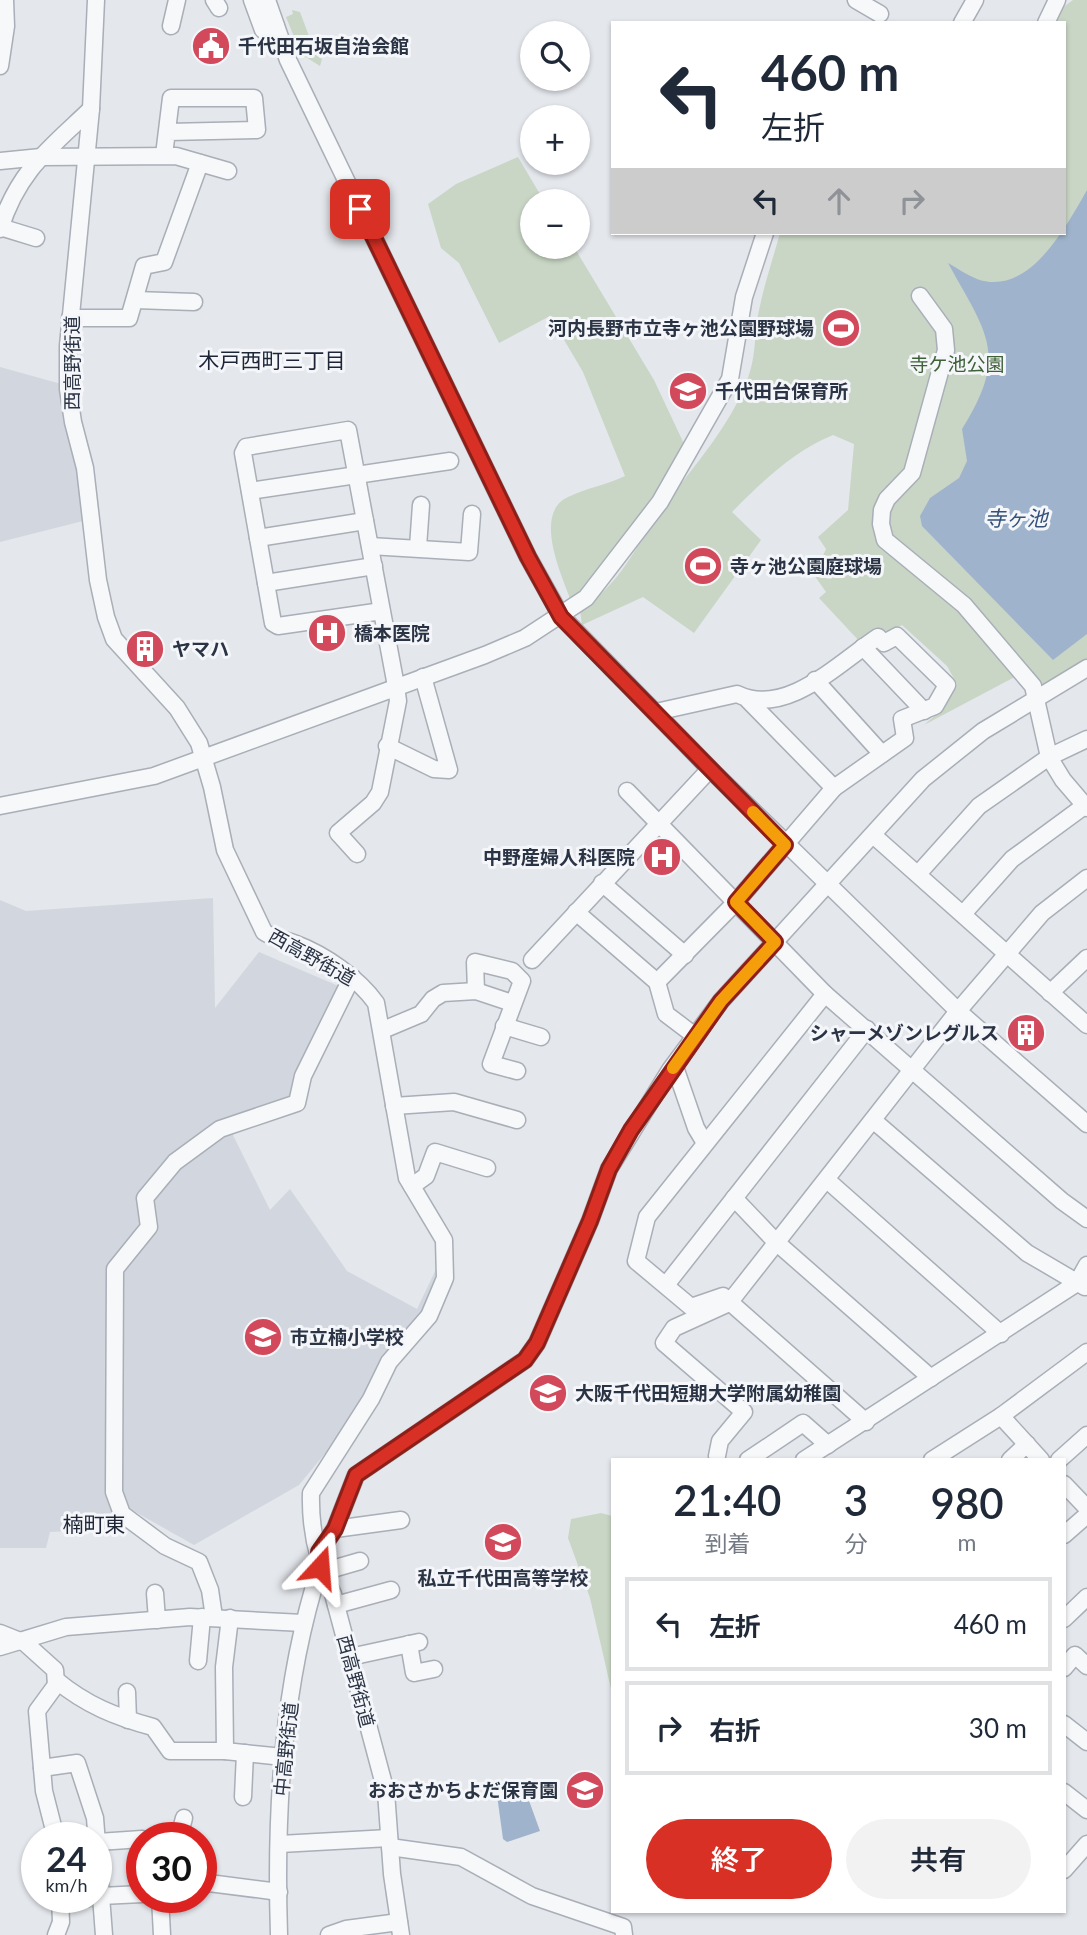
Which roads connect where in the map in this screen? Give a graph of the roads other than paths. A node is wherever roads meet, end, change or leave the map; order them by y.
1 (5, 0) edge
2 (96, 0) edge
3 (177, 0) edge
4 (252, 0) edge
5 (267, 0) edge
6 (856, 0) edge
7 (975, 0) edge
8 (1057, 0) edge
9 (881, 12) edge
10 (963, 21) edge
11 (1047, 21) edge
12 (171, 26) dead end
13 (276, 26) junction
14 (0, 66) edge
15 (91, 109) junction
16 (169, 132) junction
17 (164, 155) junction
18 (41, 157) junction
19 (86, 158) junction
20 (0, 161) edge
21 (200, 163) junction
22 (228, 171) dead end
23 (0, 228) edge
24 (764, 235) edge
25 (36, 238) dead end
26 (920, 296) dead end
27 (135, 300) junction
28 (194, 302) dead end
29 (70, 318) junction
30 (450, 461) dead end
31 (357, 475) junction
32 (250, 491) junction
33 (421, 505) dead end
34 (472, 514) dead end
35 (365, 521) junction
36 (258, 538) junction
37 (370, 546) junction
38 (418, 547) junction
39 (374, 566) junction
40 (266, 583) junction
41 (382, 611) junction
42 (561, 617) junction
43 (863, 647) junction
44 (1087, 668) edge
45 (423, 677) junction
46 (815, 680) junction
47 (396, 686) junction
48 (748, 700) junction
49 (1037, 701) junction
50 (924, 711) junction
51 (656, 712) junction
52 (1087, 739) edge
53 (387, 746) junction
54 (882, 754) junction
55 (1049, 757) junction
56 (204, 759) junction
57 (710, 769) junction
58 (835, 788) junction
59 (627, 791) dead end
60 (0, 806) edge
61 (1086, 806) edge
62 (657, 823) junction
63 (873, 835) junction
64 (785, 845) junction
65 (357, 854) dead end
66 (918, 874) junction
67 (1087, 877) edge
68 (602, 883) junction
69 (827, 886) junction
70 (736, 902) junction
71 (576, 912) junction
72 (963, 914) junction
73 (775, 942) junction
74 (685, 954) junction
75 (1006, 955) junction
76 (1087, 958) edge
77 (532, 960) dead end
78 (352, 977) junction
79 (657, 982) junction
80 (476, 991) junction
81 (1050, 993) junction
82 (825, 994) junction
83 (512, 1003) junction
84 (958, 1011) junction
85 (1087, 1025) edge
86 (504, 1026) junction
87 (867, 1028) junction
88 (383, 1030) junction
89 (695, 1036) junction
90 (541, 1037) dead end
91 (675, 1067) junction
92 (913, 1069) junction
93 (517, 1072) dead end
94 (394, 1106) junction
95 (517, 1120) dead end
96 (873, 1120) junction
97 (1087, 1124) edge
98 (705, 1143) junction
99 (487, 1168) dead end
100 (827, 1180) junction
101 (412, 1186) junction
102 (734, 1198) junction
103 (1087, 1219) edge
104 (776, 1242) junction
105 (1087, 1265) edge
106 (666, 1285) junction
107 (1082, 1285) edge
108 (729, 1303) junction
109 (1001, 1334) junction
110 (1087, 1352) edge
111 (931, 1378) junction
112 (1001, 1416) junction
113 (866, 1422) junction
114 (1087, 1435) edge
115 (1027, 1444) junction
116 (828, 1445) junction
117 (717, 1456) dead end
118 (750, 1458) edge
119 (807, 1458) edge
120 (935, 1458) edge
121 (1012, 1458) edge
122 (1039, 1458) edge
123 (1061, 1458) edge
124 (1066, 1486) edge
125 (1087, 1508) edge
126 (1087, 1515) edge
127 (401, 1520) dead end
128 (335, 1529) junction
129 (1066, 1533) edge
130 (360, 1561) dead end
131 (320, 1564) junction
132 (391, 1590) dead end
133 (155, 1593) dead end
134 (1087, 1597) edge
135 (336, 1605) junction
136 (215, 1617) junction
137 (1066, 1617) edge
138 (157, 1620) junction
139 (303, 1623) junction
140 (0, 1633) edge
141 (19, 1642) junction
142 (0, 1647) edge
143 (350, 1657) junction
144 (198, 1661) dead end
145 (1066, 1666) edge
146 (1087, 1666) edge
147 (434, 1668) dead end
148 (56, 1680) junction
149 (127, 1692) dead end
150 (128, 1720) junction
151 (1066, 1727) edge
152 (1087, 1742) edge
153 (225, 1751) junction
154 (245, 1753) junction
155 (283, 1757) junction
156 (42, 1768) junction
157 (1066, 1794) edge
158 (243, 1797) dead end
159 (1087, 1810) edge
160 (184, 1818) dead end
161 (53, 1822) edge
162 (96, 1822) edge
163 (183, 1822) edge
164 (389, 1842) junction
165 (280, 1844) junction
166 (1087, 1844) edge
167 (1066, 1868) edge
168 (217, 1884) edge
169 (279, 1892) junction
170 (61, 1913) edge
171 (102, 1913) edge
172 (161, 1913) edge
173 (400, 1928) edge
174 (56, 1935) edge
175 (104, 1935) edge
176 (162, 1935) edge
177 (279, 1935) edge
178 (329, 1935) edge
179 (624, 1935) edge

1 - 14 street
2 - 15 street, 西高野街道
3 - 12 street
4 - 13 street
5 - 13 street
6 - 9 street
7 - 10 street
8 - 11 street
13 - 42 street
15 - 18 street
15 - 19 street, 西高野街道
16 - 16 street
16 - 17 street
17 - 19 street
17 - 21 street
18 - 19 street
18 - 20 street
18 - 23 street
19 - 29 street, 西高野街道
21 - 22 street
21 - 27 street
23 - 25 street
24 - 42 street
26 - 49 street
27 - 28 street
27 - 29 street
29 - 56 street, 西高野街道
30 - 31 street
31 - 32 street
31 - 32 street
31 - 35 street
32 - 36 street
33 - 38 street
34 - 38 street
35 - 36 street
35 - 37 street
36 - 40 street
37 - 38 street
37 - 39 street
39 - 40 street
39 - 41 street
40 - 41 street
41 - 47 street
42 - 45 street
42 - 51 street
43 - 46 street
43 - 50 street
43 - 50 street
44 - 49 street
45 - 47 street
45 - 53 street
46 - 48 street
46 - 54 street
47 - 53 street
47 - 56 street
48 - 51 street
48 - 58 street
49 - 55 street
49 - 63 street
50 - 54 street
51 - 57 street
52 - 55 street
53 - 65 street
54 - 58 street
55 - 61 street
55 - 66 street
56 - 60 street
56 - 78 street, 西高野街道
57 - 62 street
57 - 64 street
58 - 64 street
59 - 62 street
61 - 72 street
62 - 68 street
62 - 70 street
63 - 66 street
63 - 69 street
64 - 69 street
64 - 70 street
66 - 72 street
67 - 75 street
68 - 71 street
68 - 74 street
69 - 73 street
69 - 84 street
70 - 73 street
70 - 74 street
71 - 77 street
71 - 79 street
72 - 75 street
73 - 82 street
73 - 89 street
74 - 79 street
75 - 81 street
75 - 84 street
76 - 81 street
78 - 88 street, 西高野街道
78 - 136 street
79 - 89 street
80 - 83 street
80 - 83 street
80 - 88 street
81 - 85 street
82 - 87 street
82 - 98 street
83 - 86 street
84 - 92 street
84 - 97 street
86 - 90 street
86 - 93 street
87 - 92 street
87 - 102 street
88 - 94 street, 西高野街道
89 - 91 street
91 - 98 street
91 - 128 street
92 - 96 street
92 - 103 street
94 - 95 street
94 - 101 street, 西高野街道
96 - 100 street
96 - 107 street
98 - 106 street
99 - 101 street
100 - 104 street
100 - 109 street
101 - 131 street, 西高野街道
102 - 104 street
102 - 106 street
104 - 108 street
104 - 111 street
105 - 107 street
106 - 108 street
107 - 109 street
108 - 113 street
108 - 117 street
109 - 111 street
110 - 112 street
111 - 113 street
112 - 115 street
112 - 120 street
113 - 116 street
114 - 123 street
115 - 121 street
115 - 122 street
116 - 118 street
116 - 119 street
124 - 125 street
126 - 129 street
127 - 128 street
128 - 131 street
130 - 131 street
131 - 135 street, 西高野街道
131 - 139 street, 中高野街道
132 - 135 street
133 - 138 street
134 - 137 street
135 - 143 street, 西高野街道
136 - 138 street
136 - 139 street
136 - 144 street
136 - 153 street
138 - 141 street
139 - 155 street, 中高野街道
140 - 141 street
141 - 142 street
141 - 148 street
143 - 147 street
143 - 164 street, 西高野街道
145 - 146 street
148 - 150 street
148 - 156 street
149 - 150 street
150 - 153 street
151 - 152 street
153 - 154 street
154 - 155 street
154 - 158 street
155 - 165 street, 中高野街道
156 - 161 street
156 - 162 street
157 - 159 street
160 - 163 street
164 - 165 street
164 - 173 street, 西高野街道
164 - 179 street
165 - 169 street, 中高野街道
166 - 167 street
168 - 169 street
169 - 177 street, 中高野街道
170 - 174 street
171 - 175 street
172 - 176 street
173 - 178 street

